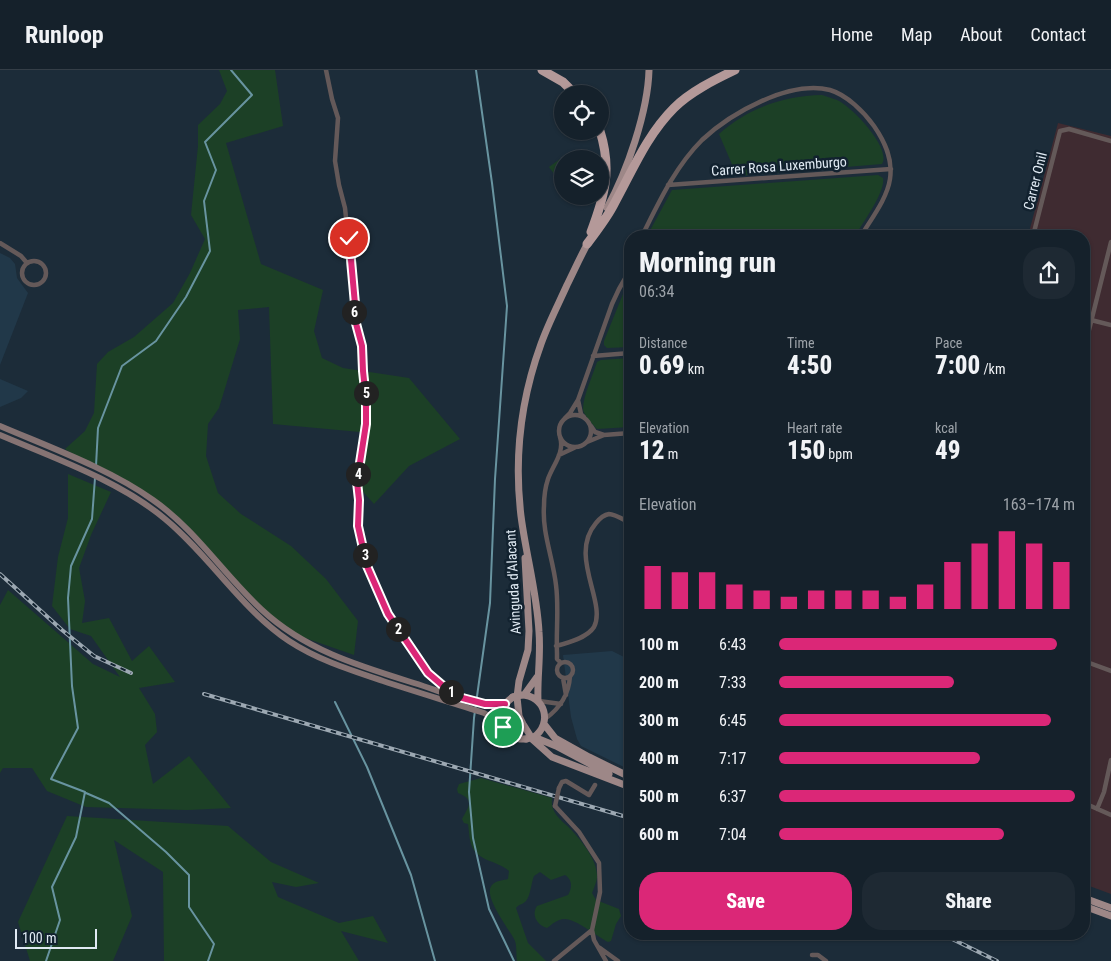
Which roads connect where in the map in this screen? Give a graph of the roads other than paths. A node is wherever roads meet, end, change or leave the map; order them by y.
1 (326, 70) edge
2 (542, 70) edge
3 (736, 70) edge
4 (649, 73) edge
5 (566, 85) edge
6 (603, 140) edge
7 (1111, 141) edge
8 (891, 169) junction
9 (668, 185) junction
10 (645, 230) edge
11 (864, 230) edge
12 (1035, 230) edge
13 (1111, 242) edge
14 (0, 243) edge
15 (587, 244) junction
16 (27, 263) junction
17 (624, 282) edge
18 (1092, 318) junction
19 (1111, 325) edge
20 (1090, 326) edge
21 (624, 354) edge
22 (594, 356) junction
23 (578, 400) junction
24 (565, 418) junction
25 (585, 418) junction
26 (589, 424) junction
27 (0, 426) edge
28 (624, 433) edge
29 (0, 435) edge
30 (604, 435) junction
31 (560, 437) junction
32 (584, 444) junction
33 (578, 447) junction
34 (559, 456) junction
35 (521, 518) junction
36 (624, 520) edge
37 (556, 646) junction
38 (561, 663) junction
39 (1090, 663) edge
40 (1111, 671) edge
41 (537, 676) junction
42 (570, 676) junction
43 (563, 678) junction
44 (566, 694) junction
45 (523, 695) junction
46 (455, 696) junction
47 (538, 701) junction
48 (505, 704) junction
49 (561, 704) junction
50 (545, 722) junction
51 (501, 723) junction
52 (534, 737) junction
53 (1111, 760) edge
54 (624, 774) edge
55 (624, 782) edge
56 (624, 783) edge
57 (595, 786) dead end
58 (1090, 806) edge
59 (1097, 809) junction
60 (1111, 815) edge
61 (1090, 900) edge
62 (1090, 908) edge
63 (1111, 908) edge
64 (1111, 916) edge
65 (592, 930) junction
66 (599, 947) junction
67 (812, 955) dead end
68 (554, 961) edge
69 (606, 961) edge
70 (618, 961) edge
71 (826, 961) edge

1 - 46 street
2 - 5 highway
3 - 15 highway
4 - 15 main road
6 - 15 highway
7 - 12 street, Carrer Onil
8 - 9 street, Carrer Rosa Luxemburgo
8 - 9 street
8 - 11 street
9 - 10 street
13 - 18 street
14 - 16 street
15 - 35 main road
16 - 16 street
17 - 22 street
18 - 19 street
18 - 20 street
21 - 22 street
22 - 23 street
23 - 24 street
23 - 25 street
24 - 25 street
24 - 31 street
25 - 26 street
26 - 30 street
26 - 32 street
27 - 46 main road
28 - 30 street
29 - 51 main road
30 - 32 street
31 - 33 street
31 - 34 street
32 - 33 street
33 - 34 street
34 - 37 street
35 - 41 main road
35 - 56 main road, Avinguda d'Alacant
36 - 37 street
37 - 38 street
38 - 42 street
38 - 43 street
39 - 40 street
41 - 45 main road
41 - 47 main road
42 - 43 street
42 - 44 street
43 - 44 street
44 - 49 street
45 - 47 main road
45 - 48 main road, bridge
46 - 48 main road
47 - 49 street
47 - 50 main road
48 - 51 main road
49 - 50 street
50 - 52 main road
50 - 54 main road
51 - 52 main road, bridge
52 - 55 main road, Avinguda d'Alacant
53 - 59 street
57 - 65 street, bridge
58 - 59 street
59 - 60 street
61 - 63 main road
62 - 64 main road
65 - 66 street
65 - 68 street
66 - 69 street
66 - 70 street
67 - 71 street

